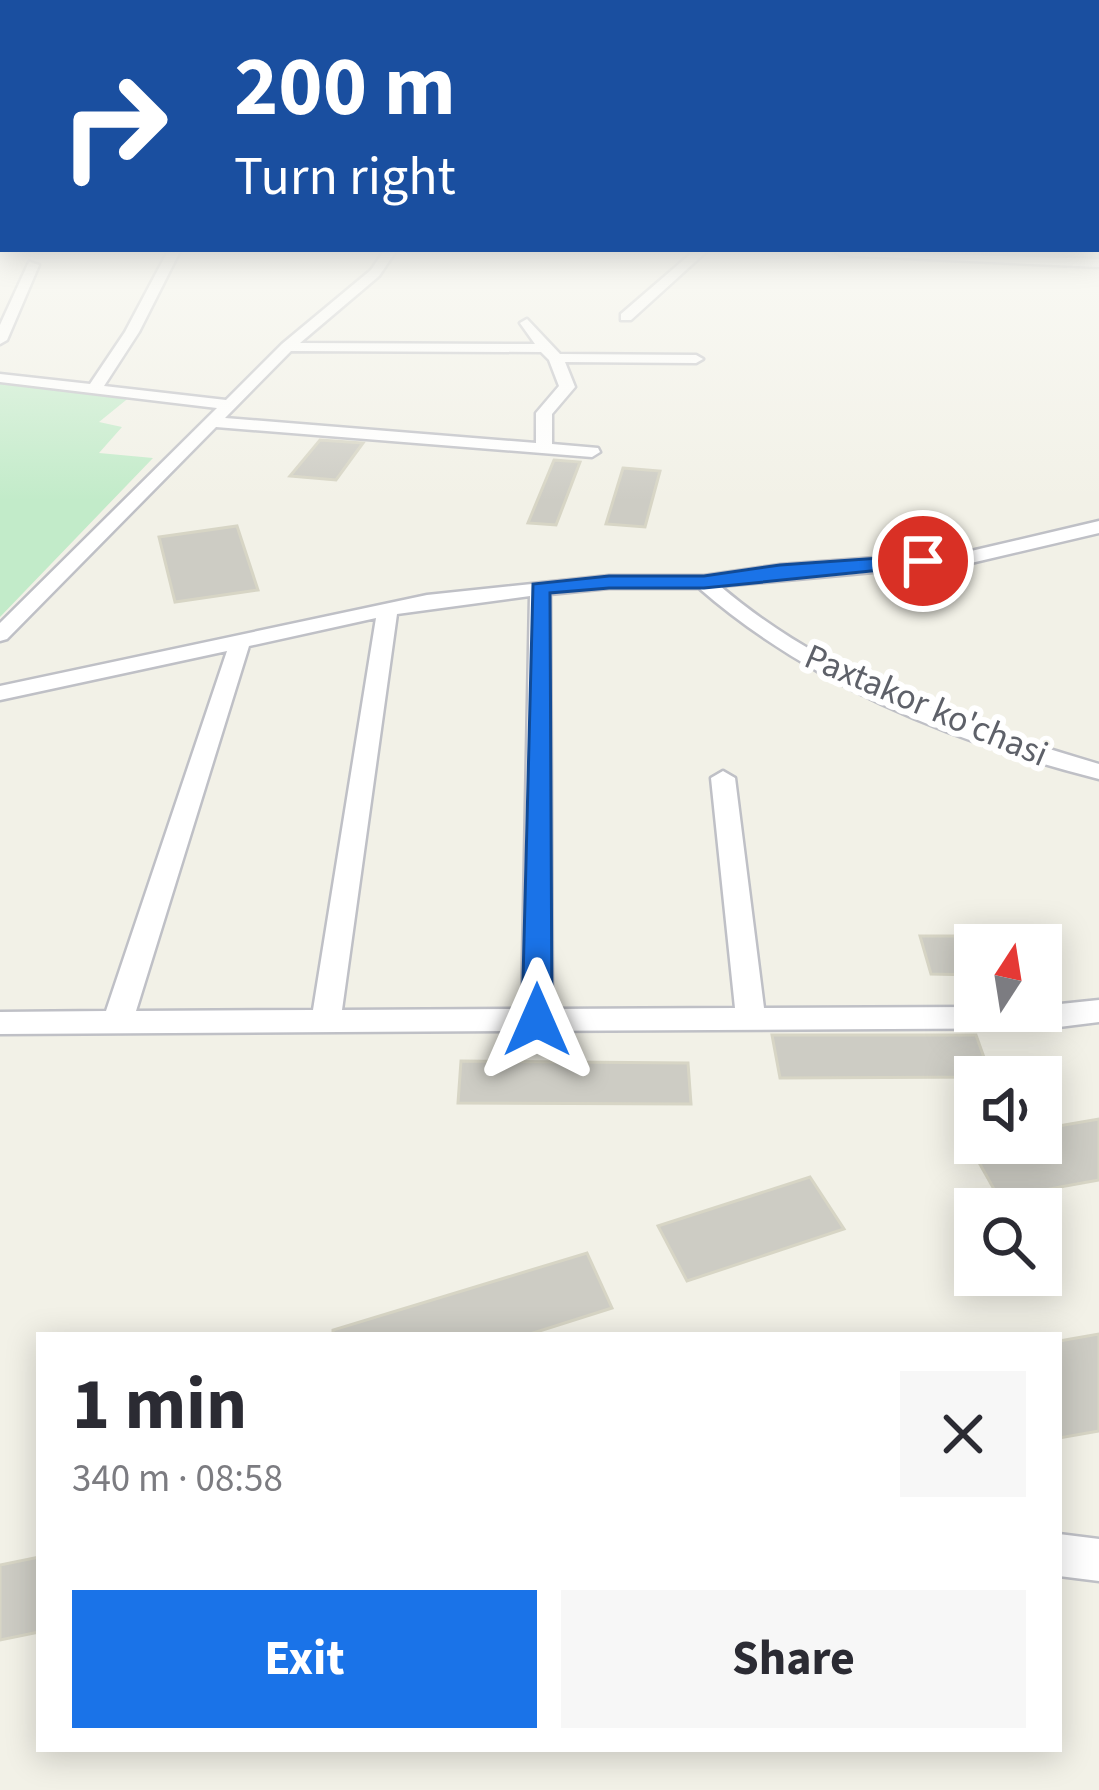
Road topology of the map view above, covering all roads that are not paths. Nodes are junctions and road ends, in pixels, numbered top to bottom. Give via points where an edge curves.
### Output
1 (130, 335) edge
2 (301, 335) edge
3 (535, 335) edge
4 (286, 347) junction
5 (550, 353) junction
6 (696, 359) dead end
7 (0, 378) edge
8 (94, 388) junction
9 (231, 405) junction
10 (212, 422) junction
11 (544, 446) junction
12 (592, 452) dead end
13 (1099, 527) edge
14 (704, 582) junction
15 (540, 588) junction
16 (387, 610) junction
17 (0, 635) edge
18 (239, 645) junction
19 (0, 693) edge
20 (1099, 772) edge
21 (723, 778) dead end
22 (1099, 1011) edge
23 (326, 1020) junction
24 (537, 1020) junction
25 (751, 1020) junction
26 (0, 1023) edge
27 (117, 1024) junction
28 (1062, 1555) edge
29 (1099, 1560) edge

1 - 8 street
2 - 4 street
3 - 5 street
4 - 5 street
4 - 9 street
5 - 6 street
5 - 11 street via 567,387 544,412
7 - 8 street
8 - 9 street
9 - 10 street
10 - 11 street
10 - 17 street
11 - 12 street
13 - 14 street via 971,557
14 - 15 street
14 - 20 street, Paxtakor ko'chasi via 739,616 849,679 1010,746
15 - 16 street
15 - 24 street
16 - 18 street
16 - 23 street
18 - 19 street
18 - 27 street
21 - 25 street
22 - 25 street
23 - 24 street
23 - 27 street
24 - 25 street
26 - 27 street
28 - 29 street

